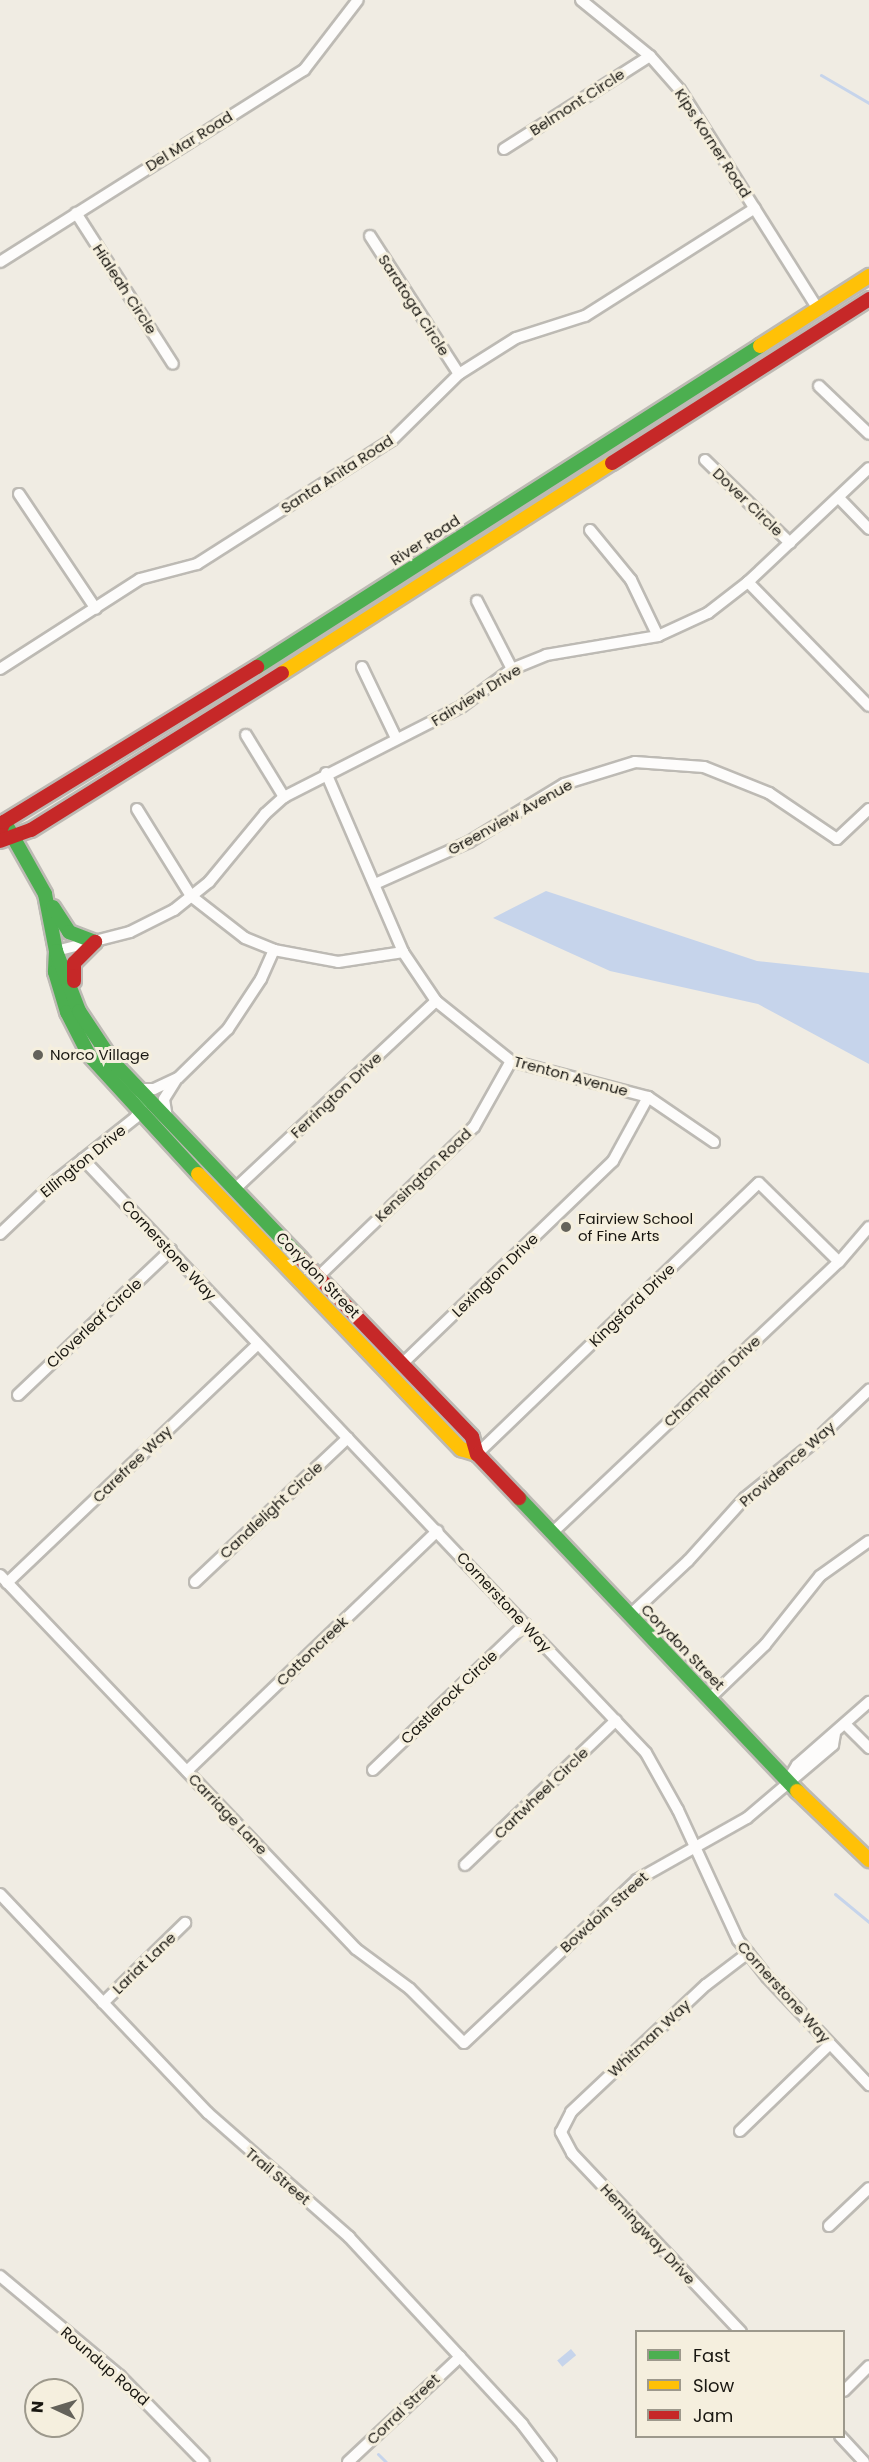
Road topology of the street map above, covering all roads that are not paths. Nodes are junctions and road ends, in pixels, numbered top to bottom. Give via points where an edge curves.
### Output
1 (358, 0) edge
2 (581, 0) edge
3 (650, 56) junction
4 (504, 148) dead end
5 (755, 208) junction
6 (76, 213) junction
7 (370, 236) dead end
8 (0, 262) edge
9 (869, 276) edge
10 (869, 300) edge
11 (818, 309) junction
12 (173, 364) dead end
13 (459, 374) junction
14 (819, 386) dead end
15 (869, 434) edge
16 (705, 460) dead end
17 (869, 468) edge
18 (19, 494) dead end
19 (839, 498) junction
20 (590, 530) dead end
21 (869, 530) edge
22 (790, 543) junction
23 (748, 582) junction
24 (477, 601) dead end
25 (96, 609) junction
26 (658, 636) junction
27 (362, 667) dead end
28 (0, 669) edge
29 (512, 669) junction
30 (869, 706) edge
31 (246, 735) dead end
32 (396, 738) junction
33 (326, 773) junction
34 (284, 797) junction
35 (136, 809) dead end
36 (869, 809) edge
37 (1, 823) edge
38 (16, 838) junction
39 (0, 841) edge
40 (375, 884) junction
41 (45, 894) junction
42 (190, 896) junction
43 (95, 942) junction
44 (274, 950) junction
45 (56, 951) junction
46 (403, 952) junction
47 (436, 1001) junction
48 (79, 1011) junction
49 (511, 1062) junction
50 (178, 1078) junction
51 (140, 1089) junction
52 (648, 1097) junction
53 (140, 1113) junction
54 (167, 1118) junction
55 (714, 1142) dead end
56 (191, 1145) junction
57 (83, 1159) junction
58 (236, 1188) junction
59 (869, 1227) edge
60 (0, 1234) edge
61 (171, 1250) junction
62 (839, 1262) junction
63 (319, 1276) junction
64 (257, 1344) junction
65 (402, 1364) junction
66 (869, 1390) edge
67 (18, 1395) dead end
68 (348, 1438) junction
69 (477, 1454) junction
70 (437, 1531) junction
71 (552, 1533) junction
72 (869, 1541) edge
73 (3, 1579) edge
74 (195, 1582) dead end
75 (630, 1615) junction
76 (525, 1624) junction
77 (709, 1699) junction
78 (869, 1702) edge
79 (616, 1720) junction
80 (846, 1725) junction
81 (869, 1748) edge
82 (373, 1770) dead end
83 (187, 1771) junction
84 (787, 1781) junction
85 (695, 1847) junction
86 (869, 1860) edge
87 (465, 1865) dead end
88 (0, 1894) edge
89 (185, 1923) dead end
90 (748, 1953) junction
91 (103, 2002) junction
92 (464, 2043) joint
93 (830, 2044) junction
94 (869, 2085) edge
95 (740, 2131) dead end
96 (561, 2132) joint
97 (869, 2188) edge
98 (829, 2226) dead end
99 (0, 2276) edge
100 (740, 2330) edge
101 (460, 2356) junction
102 (869, 2366) edge
103 (845, 2389) edge
104 (842, 2438) edge
105 (204, 2462) edge
106 (348, 2462) edge
107 (551, 2462) edge
108 (864, 2462) edge

1 - 6 street, Del Mar Road via 304,70
2 - 3 street, Kips Korner Road
3 - 4 street, Belmont Circle
3 - 5 street, Kips Korner Road via 680,90
5 - 11 street, Kips Korner Road
5 - 13 street, Santa Anita Road via 585,316 516,338
6 - 8 street, Del Mar Road
6 - 12 street, Hialeah Circle
7 - 13 street, Saratoga Circle
9 - 11 main road, River Road
10 - 38 main road
11 - 37 main road, River Road via 254,669
13 - 25 street, Santa Anita Road via 392,440 196,564 140,579
14 - 15 street
16 - 22 street, Dover Circle
17 - 19 street, Fairview Drive
18 - 25 street
19 - 21 street
19 - 22 street, Fairview Drive
20 - 26 street via 631,580
22 - 23 street, Fairview Drive
23 - 26 street, Fairview Drive via 708,613
23 - 30 street
24 - 29 street
25 - 28 street, Santa Anita Road
26 - 29 street, Fairview Drive via 546,655
27 - 32 street
29 - 32 street, Fairview Drive via 461,708
31 - 34 street
32 - 33 street, Fairview Drive
33 - 34 street, Fairview Drive
33 - 40 street, Trenton Avenue
34 - 42 street, Fairview Drive via 209,882
35 - 42 street
36 - 40 street, Greenview Avenue via 837,839 769,793 704,767 635,762 564,784 469,842
37 - 38 main road, Corydon Street
38 - 39 main road
38 - 41 main road, Corydon Street
40 - 46 street, Trenton Avenue
41 - 43 main road via 69,932
41 - 45 main road, Corydon Street
42 - 43 street, Fairview Drive via 155,921
42 - 44 street via 222,923
43 - 45 street, Fairview Drive
43 - 48 main road via 74,963
44 - 46 street via 338,962
44 - 50 street via 244,1007
45 - 48 main road, Corydon Street
45 - 53 main road, Corydon Street via 55,972 79,1038 88,1054
46 - 47 street, Trenton Avenue
47 - 49 street, Trenton Avenue
47 - 58 street, Ferrington Drive
48 - 51 main road, Corydon Street via 96,1041
49 - 52 street, Trenton Avenue
49 - 63 street, Kensington Road via 474,1127
50 - 51 street via 154,1089
50 - 54 street via 164,1100
51 - 53 street
51 - 54 main road, Corydon Street
52 - 55 street, Trenton Avenue
52 - 65 street, Lexington Drive via 613,1161
53 - 56 street, Corydon Street via 156,1117 182,1143
53 - 57 street, Ellington Drive via 118,1136
53 - 69 main road, Corydon Street via 461,1449
54 - 56 main road, Corydon Street
56 - 58 main road, Corydon Street
57 - 60 street, Ellington Drive
57 - 61 street, Cornerstone Way
58 - 63 main road, Corydon Street
59 - 62 street, Champlain Drive
61 - 64 street, Cornerstone Way
61 - 67 street, Cloverleaf Circle
62 - 69 street, Kingsford Drive via 759,1183
62 - 71 street, Champlain Drive
63 - 65 main road, Corydon Street
64 - 68 street, Cornerstone Way
64 - 73 street, Carefree Way
65 - 69 main road, Corydon Street via 472,1437
66 - 75 street, Providence Way via 812,1444 745,1498 688,1561
68 - 70 street, Cornerstone Way
68 - 74 street, Candlelight Circle
69 - 71 main road, Corydon Street
70 - 76 street, Cornerstone Way
70 - 83 street, Cottoncreek
71 - 75 main road, Corydon Street
72 - 77 street via 820,1576 765,1645
73 - 83 street, Carriage Lane
75 - 77 main road, Corydon Street
76 - 79 street, Cornerstone Way
76 - 82 street, Castlerock Circle
77 - 84 main road, Corydon Street
78 - 80 street, Bowdoin Street
79 - 85 street, Cornerstone Way via 651,1761
79 - 87 street, Cartwheel Circle
80 - 81 street
80 - 84 street, Bowdoin Street via 835,1734 833,1745 804,1772
83 - 92 street, Carriage Lane via 356,1948 410,1989
84 - 85 street, Bowdoin Street via 747,1818
84 - 86 main road, Corydon Street
85 - 90 street, Cornerstone Way via 729,1926
85 - 92 street, Bowdoin Street via 637,1880
88 - 91 street, Trail Street
89 - 91 street, Lariat Lane
90 - 93 street, Cornerstone Way
90 - 96 street, Whitman Way via 706,1985 571,2112
91 - 101 street, Trail Street via 208,2113 349,2237
93 - 94 street, Cornerstone Way
93 - 95 street
96 - 100 street, Hemingway Drive via 572,2153
97 - 98 street
99 - 105 street, Roundup Road via 120,2376
101 - 106 street, Corral Street
101 - 107 street, Trail Street
102 - 103 street
104 - 108 street

